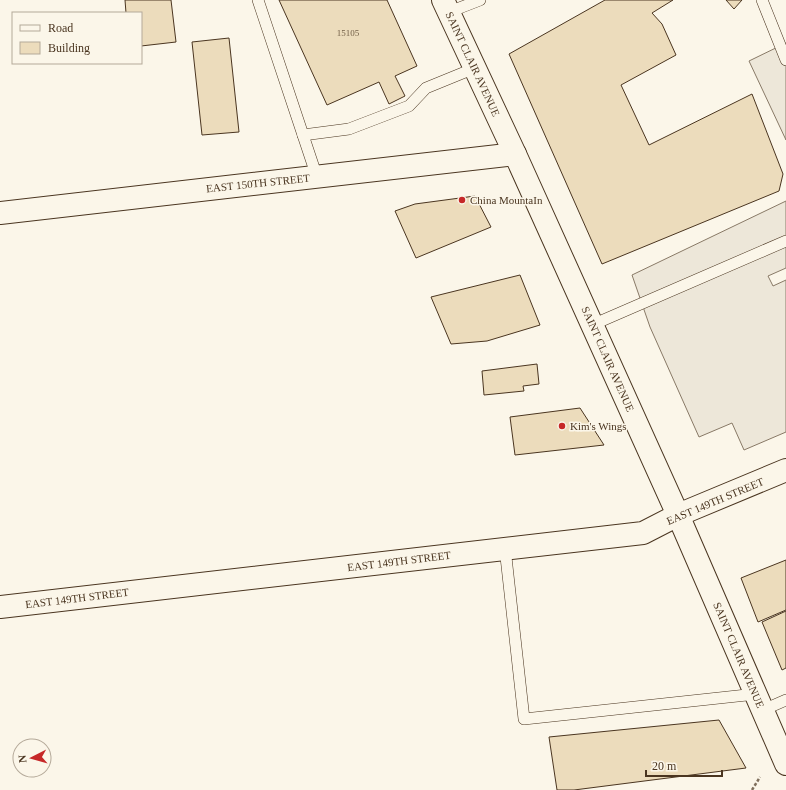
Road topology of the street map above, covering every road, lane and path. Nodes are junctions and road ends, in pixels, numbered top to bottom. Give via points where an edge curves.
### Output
1 (258, 0) edge
2 (480, 0) edge
3 (762, 0) edge
4 (446, 6) edge
5 (786, 60) edge
6 (475, 68) junction
7 (303, 135) junction
8 (515, 154) junction
9 (317, 177) junction
10 (0, 213) edge
11 (786, 242) edge
12 (592, 325) junction
13 (786, 470) edge
14 (678, 515) junction
15 (505, 548) junction
16 (0, 607) edge
17 (786, 700) edge
18 (760, 702) junction
19 (786, 764) edge
20 (760, 777) dead end
21 (752, 790) edge

1 - 7 lane
2 - 4 lane
3 - 5 lane
4 - 6 street, SAINT CLAIR AVENUE
6 - 7 lane via 426,88 409,106 402,109 349,129
6 - 8 street, SAINT CLAIR AVENUE
7 - 9 lane
8 - 9 street, EAST 150TH STREET
8 - 12 street, SAINT CLAIR AVENUE
9 - 10 street, EAST 150TH STREET
11 - 12 lane
12 - 14 street, SAINT CLAIR AVENUE
13 - 14 street, EAST 149TH STREET
14 - 15 street, EAST 149TH STREET via 643,533
14 - 18 street, SAINT CLAIR AVENUE
15 - 16 street, EAST 149TH STREET
15 - 18 lane via 524,719
17 - 18 lane
18 - 19 street, SAINT CLAIR AVENUE
20 - 21 path

